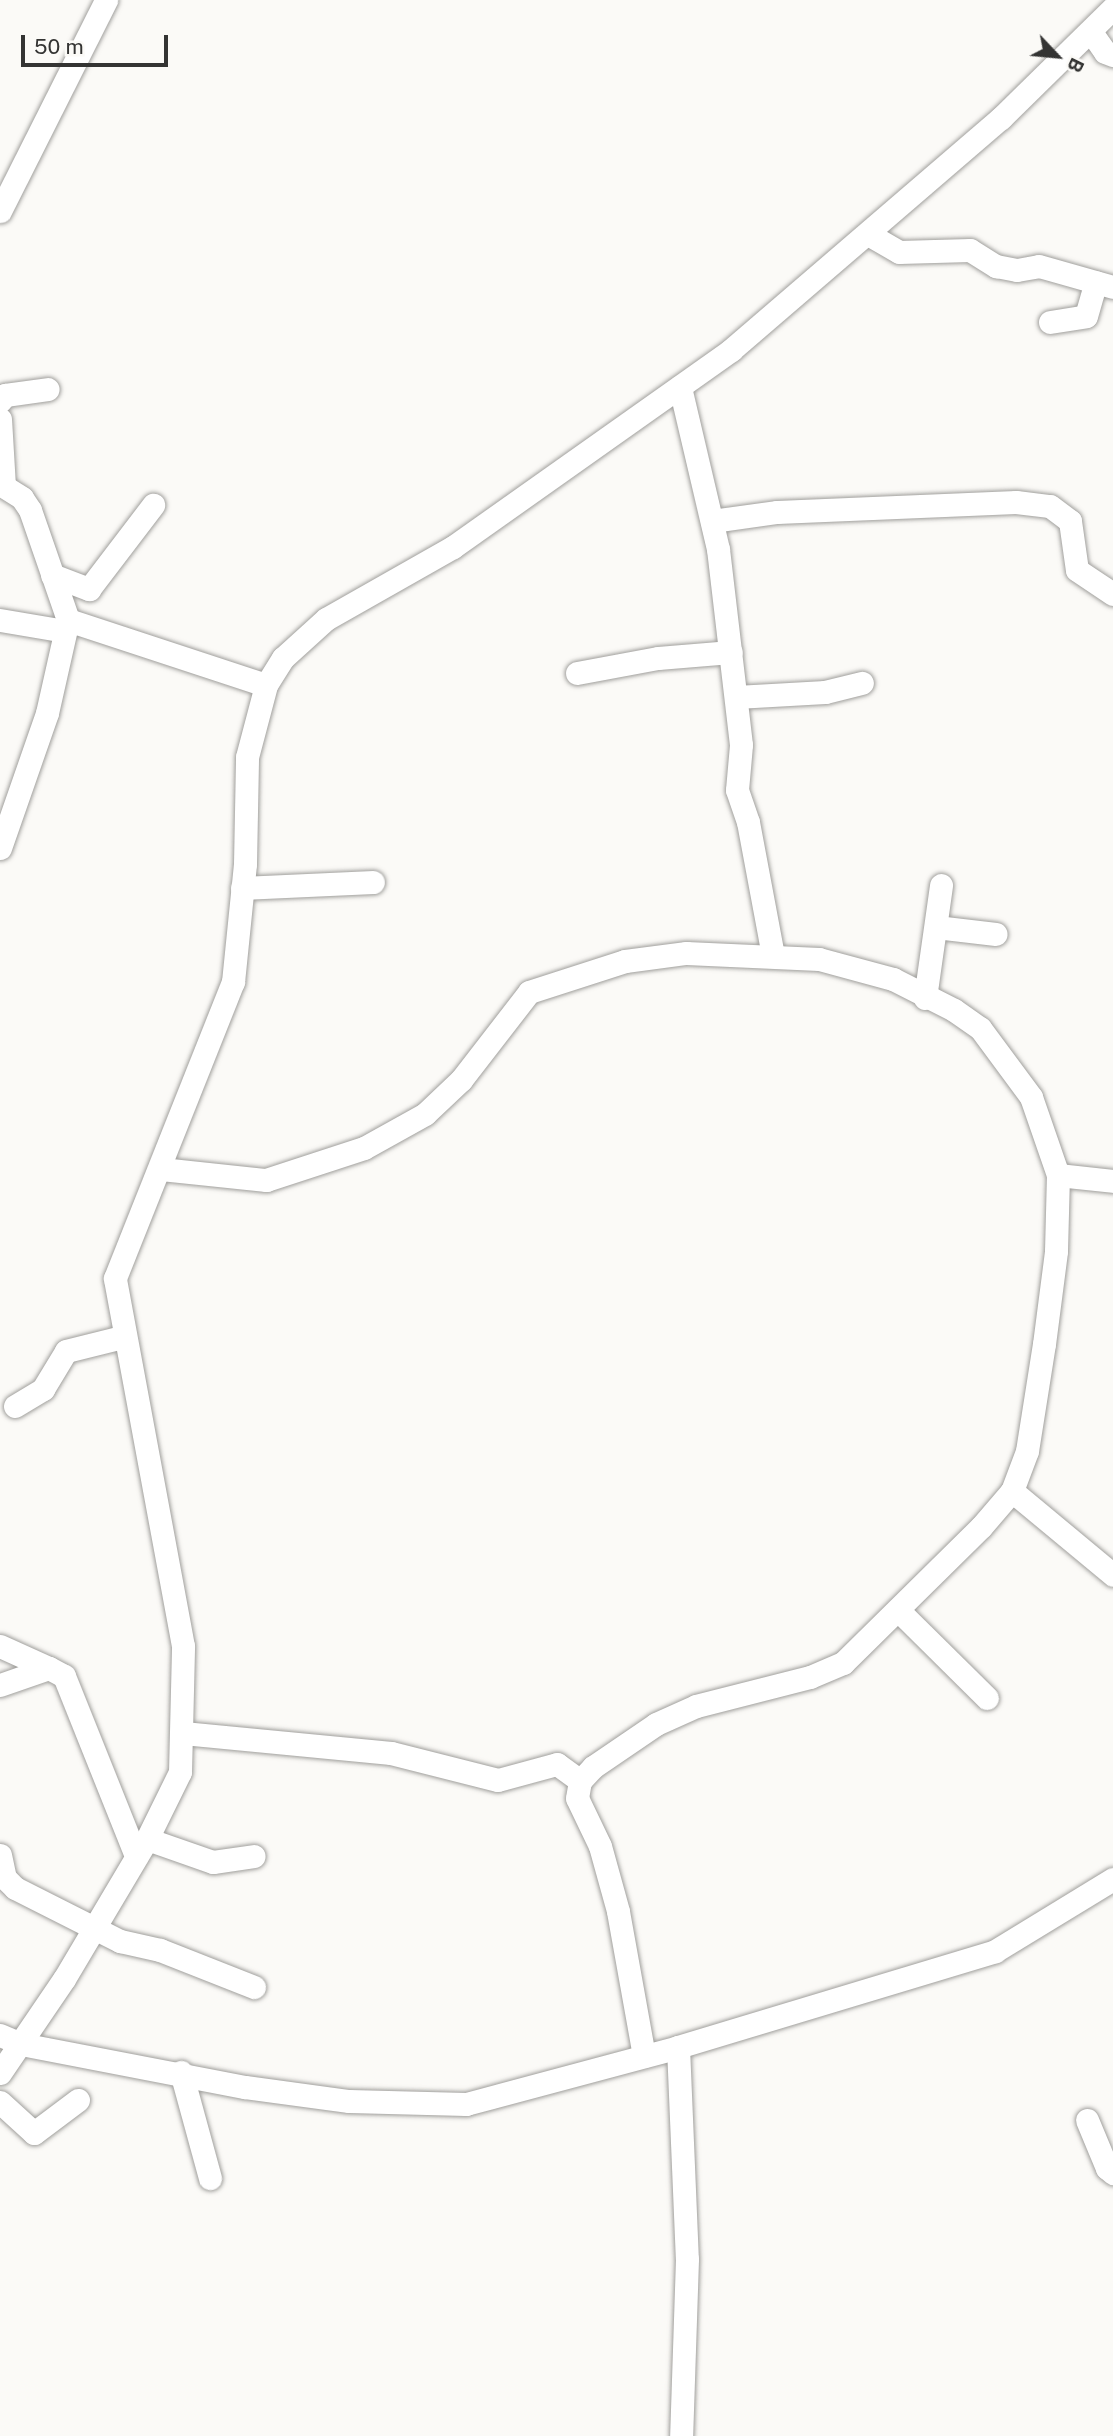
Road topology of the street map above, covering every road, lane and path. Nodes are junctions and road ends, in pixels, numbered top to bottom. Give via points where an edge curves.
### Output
1 (106, 0) edge
2 (1113, 8) edge
3 (1091, 32) junction
4 (1113, 55) edge
5 (0, 211) edge
6 (868, 234) junction
7 (1104, 284) edge
8 (1050, 322) dead end
9 (680, 387) junction
10 (48, 389) dead end
11 (0, 401) edge
12 (0, 419) edge
13 (2, 485) edge
14 (153, 505) dead end
15 (712, 521) junction
16 (52, 575) junction
17 (1112, 593) edge
18 (0, 620) edge
19 (67, 626) junction
20 (731, 652) junction
21 (577, 673) dead end
22 (862, 683) dead end
23 (265, 685) junction
24 (736, 698) junction
25 (0, 848) edge
26 (373, 882) dead end
27 (941, 885) dead end
28 (242, 888) junction
29 (936, 928) junction
30 (996, 934) dead end
31 (772, 956) junction
32 (925, 998) junction
33 (161, 1169) junction
34 (1058, 1175) junction
35 (1113, 1181) edge
36 (122, 1336) junction
37 (15, 1406) dead end
38 (1012, 1491) junction
39 (1111, 1577) edge
40 (898, 1610) junction
41 (0, 1646) edge
42 (49, 1668) junction
43 (0, 1685) edge
44 (987, 1698) dead end
45 (183, 1733) junction
46 (580, 1781) junction
47 (141, 1848) junction
48 (0, 1855) edge
49 (254, 1856) dead end
50 (1113, 1879) edge
51 (95, 1925) junction
52 (254, 1987) dead end
53 (0, 2035) edge
54 (21, 2044) junction
55 (678, 2047) junction
56 (644, 2056) junction
57 (181, 2072) junction
58 (0, 2073) edge
59 (78, 2099) dead end
60 (0, 2102) edge
61 (1087, 2120) dead end
62 (1113, 2173) edge
63 (211, 2178) dead end
64 (681, 2436) edge

1 - 5 street
2 - 3 street
3 - 4 street via 1105,52
3 - 6 street
6 - 7 street via 899,251 970,250 996,266 1017,270 1039,266
6 - 9 street
7 - 8 street via 1086,316
9 - 15 street
9 - 23 street via 453,547 326,619 283,658
10 - 11 street via 5,395
12 - 13 street
13 - 16 street via 30,510
14 - 16 street via 89,589
15 - 17 street via 777,512 1016,502 1050,506 1070,521 1077,570
15 - 20 street
16 - 19 street
18 - 19 street
19 - 23 street
19 - 25 street via 47,713
20 - 21 street via 659,658
20 - 24 street
22 - 24 street via 825,692
23 - 28 street via 247,757
24 - 31 street via 741,745 737,790 748,822
26 - 28 street
27 - 29 street
28 - 33 street via 227,1005
29 - 30 street
29 - 32 street
31 - 32 street via 819,959 858,968 893,979
31 - 33 street via 687,953 625,961 529,992 461,1080 425,1114 364,1148 300,1172 266,1181
32 - 34 street via 980,1028 1000,1052 1031,1097
33 - 36 street via 115,1278
34 - 35 street
34 - 38 street via 1056,1251 1044,1344 1027,1451
36 - 37 street via 66,1351 40,1393
36 - 45 street via 160,1509 183,1646
38 - 39 street
38 - 40 street
40 - 44 street
40 - 46 street via 831,1670 696,1706 656,1724
41 - 42 street
42 - 43 street
42 - 47 street via 64,1676
45 - 46 street via 391,1753 498,1780 557,1764
45 - 47 street via 180,1772
46 - 56 street via 576,1798 600,1846 618,1912
47 - 49 street via 214,1862
47 - 51 street
48 - 51 street via 5,1878 15,1888
50 - 55 street via 995,1951
51 - 52 street via 120,1941 160,1950
51 - 54 street
53 - 54 street
54 - 57 street
54 - 58 street
55 - 56 street
55 - 64 street via 687,2259
56 - 57 street via 466,2104 349,2101 245,2087
57 - 63 street
59 - 60 street via 34,2133
61 - 62 street

